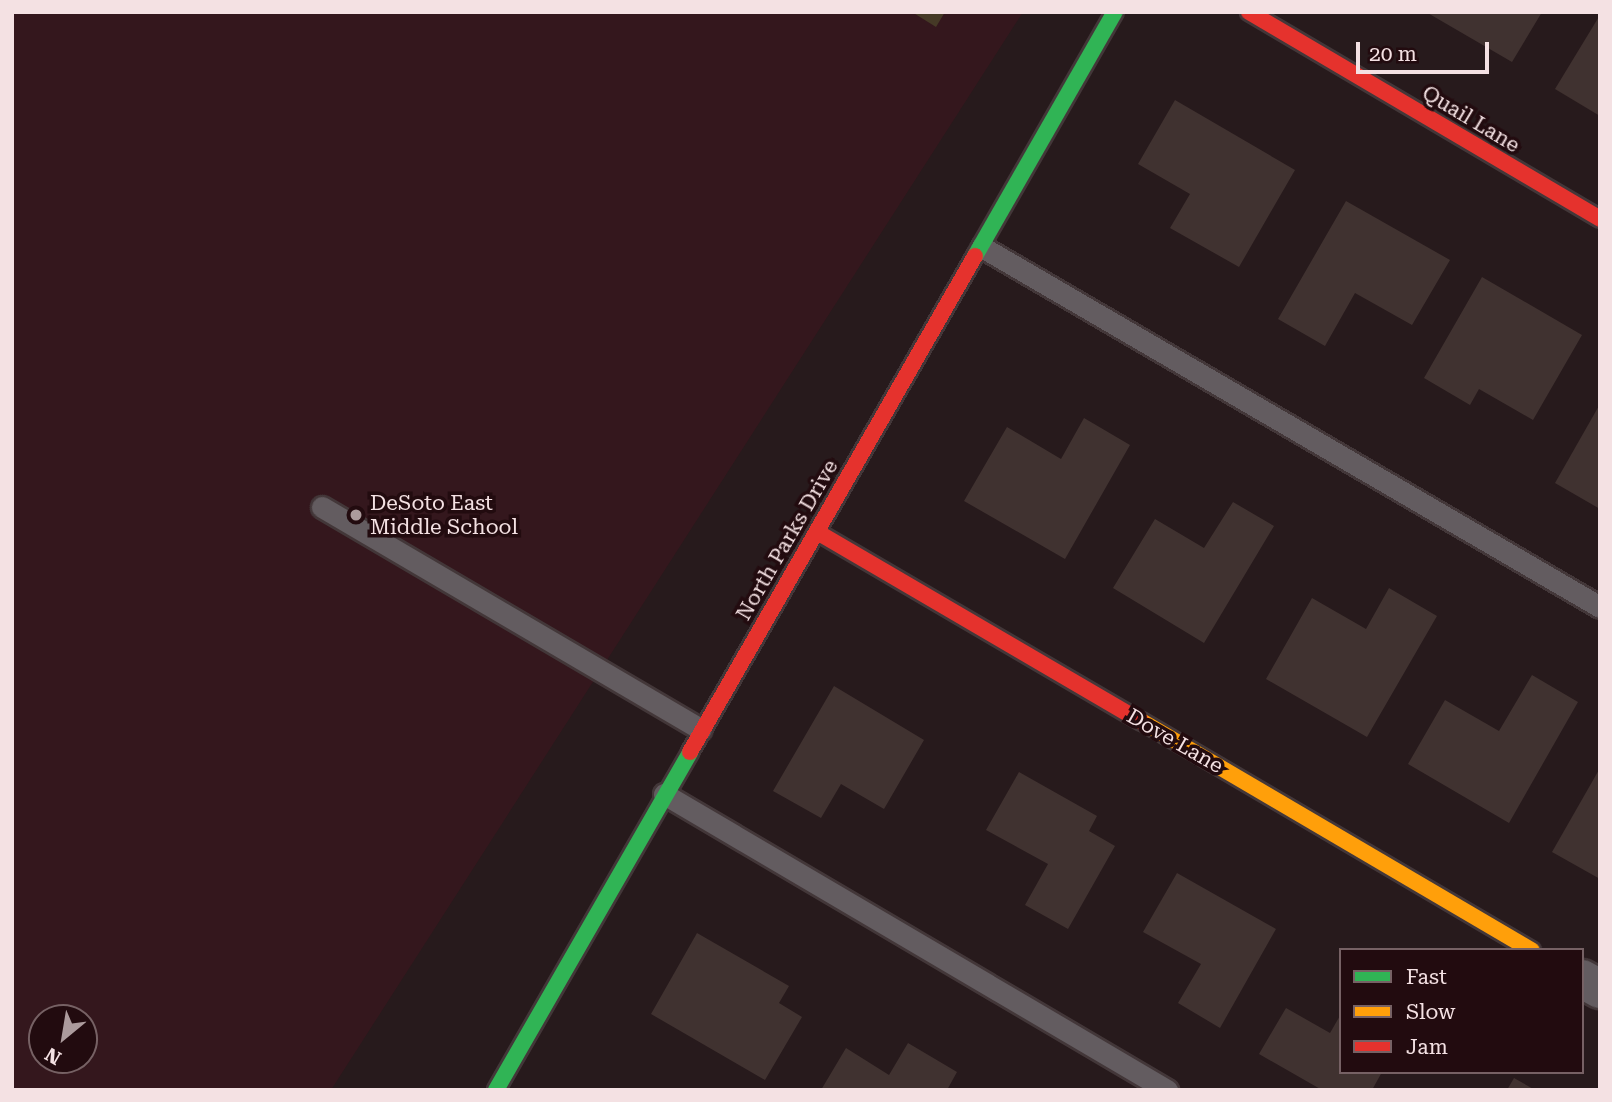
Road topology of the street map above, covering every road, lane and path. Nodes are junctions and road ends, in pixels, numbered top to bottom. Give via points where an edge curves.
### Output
1 (1115, 12) edge
2 (1249, 12) edge
3 (1600, 219) edge
4 (982, 247) junction
5 (322, 507) dead end
6 (817, 532) junction
7 (1600, 607) edge
8 (701, 729) junction
9 (664, 794) junction
10 (1529, 948) edge
11 (1584, 980) edge
12 (1600, 989) edge
13 (496, 1090) edge
14 (1167, 1090) edge

1 - 4 street, North Parks Drive
2 - 3 street, Quail Lane
4 - 6 street, North Parks Drive
4 - 7 lane
5 - 8 lane
6 - 8 street, North Parks Drive
6 - 10 street, Dove Lane
8 - 9 street, North Parks Drive
9 - 13 street, North Parks Drive
9 - 14 lane
11 - 12 street

